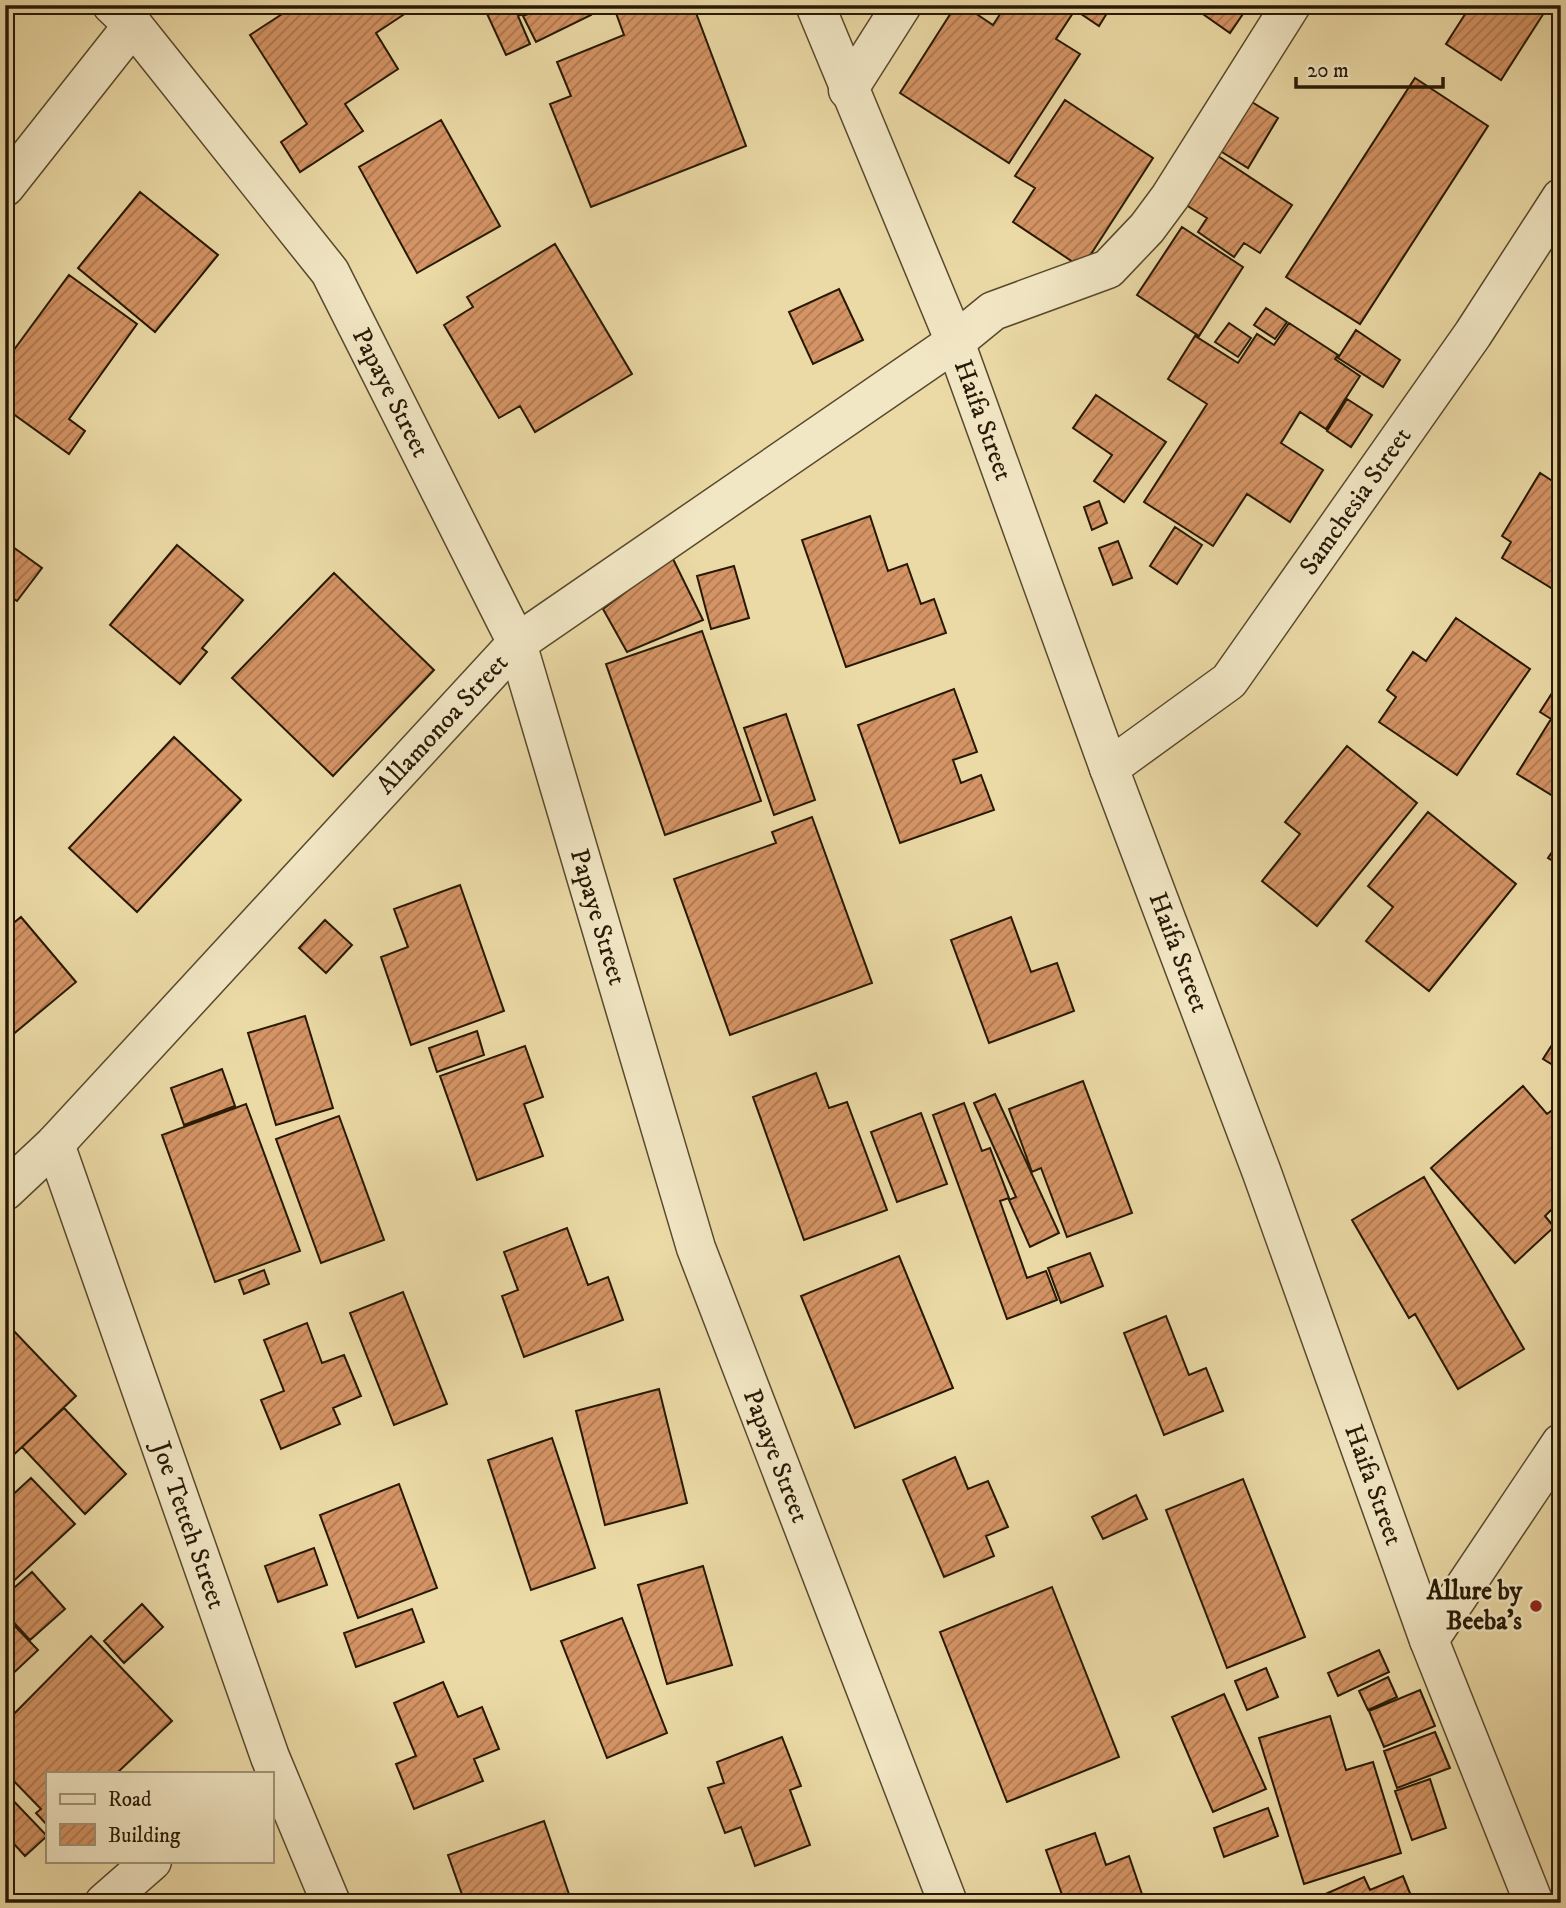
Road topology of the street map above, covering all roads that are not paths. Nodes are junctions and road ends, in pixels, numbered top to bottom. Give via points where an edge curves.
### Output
1 (815, 5) edge
2 (902, 5) edge
3 (1292, 5) edge
4 (122, 15) edge
5 (848, 90) junction
6 (5, 187) edge
7 (1561, 198) edge
8 (955, 342) junction
9 (517, 643) junction
10 (1109, 768) junction
11 (55, 1144) junction
12 (5, 1191) edge
13 (1561, 1443) edge
14 (1429, 1640) junction
15 (261, 1765) edge
16 (273, 1789) edge
17 (151, 1862) edge
18 (104, 1903) edge
19 (331, 1903) edge
20 (948, 1903) edge
21 (1534, 1903) edge

1 - 5 street, Haifa Street
2 - 5 street
3 - 8 street, Allamonoa Street via 1170,197 1108,269 993,311
4 - 6 street
4 - 9 street, Papaye Street via 330,272
5 - 8 street, Haifa Street
7 - 10 street, Samchesia Street via 1474,334 1229,681
8 - 9 street, Allamonoa Street
8 - 10 street, Haifa Street
9 - 11 street, Allamonoa Street
9 - 20 street, Papaye Street via 696,1248
10 - 14 street, Haifa Street via 1262,1173
11 - 12 street, Allamonoa Street
11 - 15 street, Joe Tetteh Street
13 - 14 street
14 - 21 street, Haifa Street
16 - 19 street, Joe Tetteh Street
17 - 18 street

